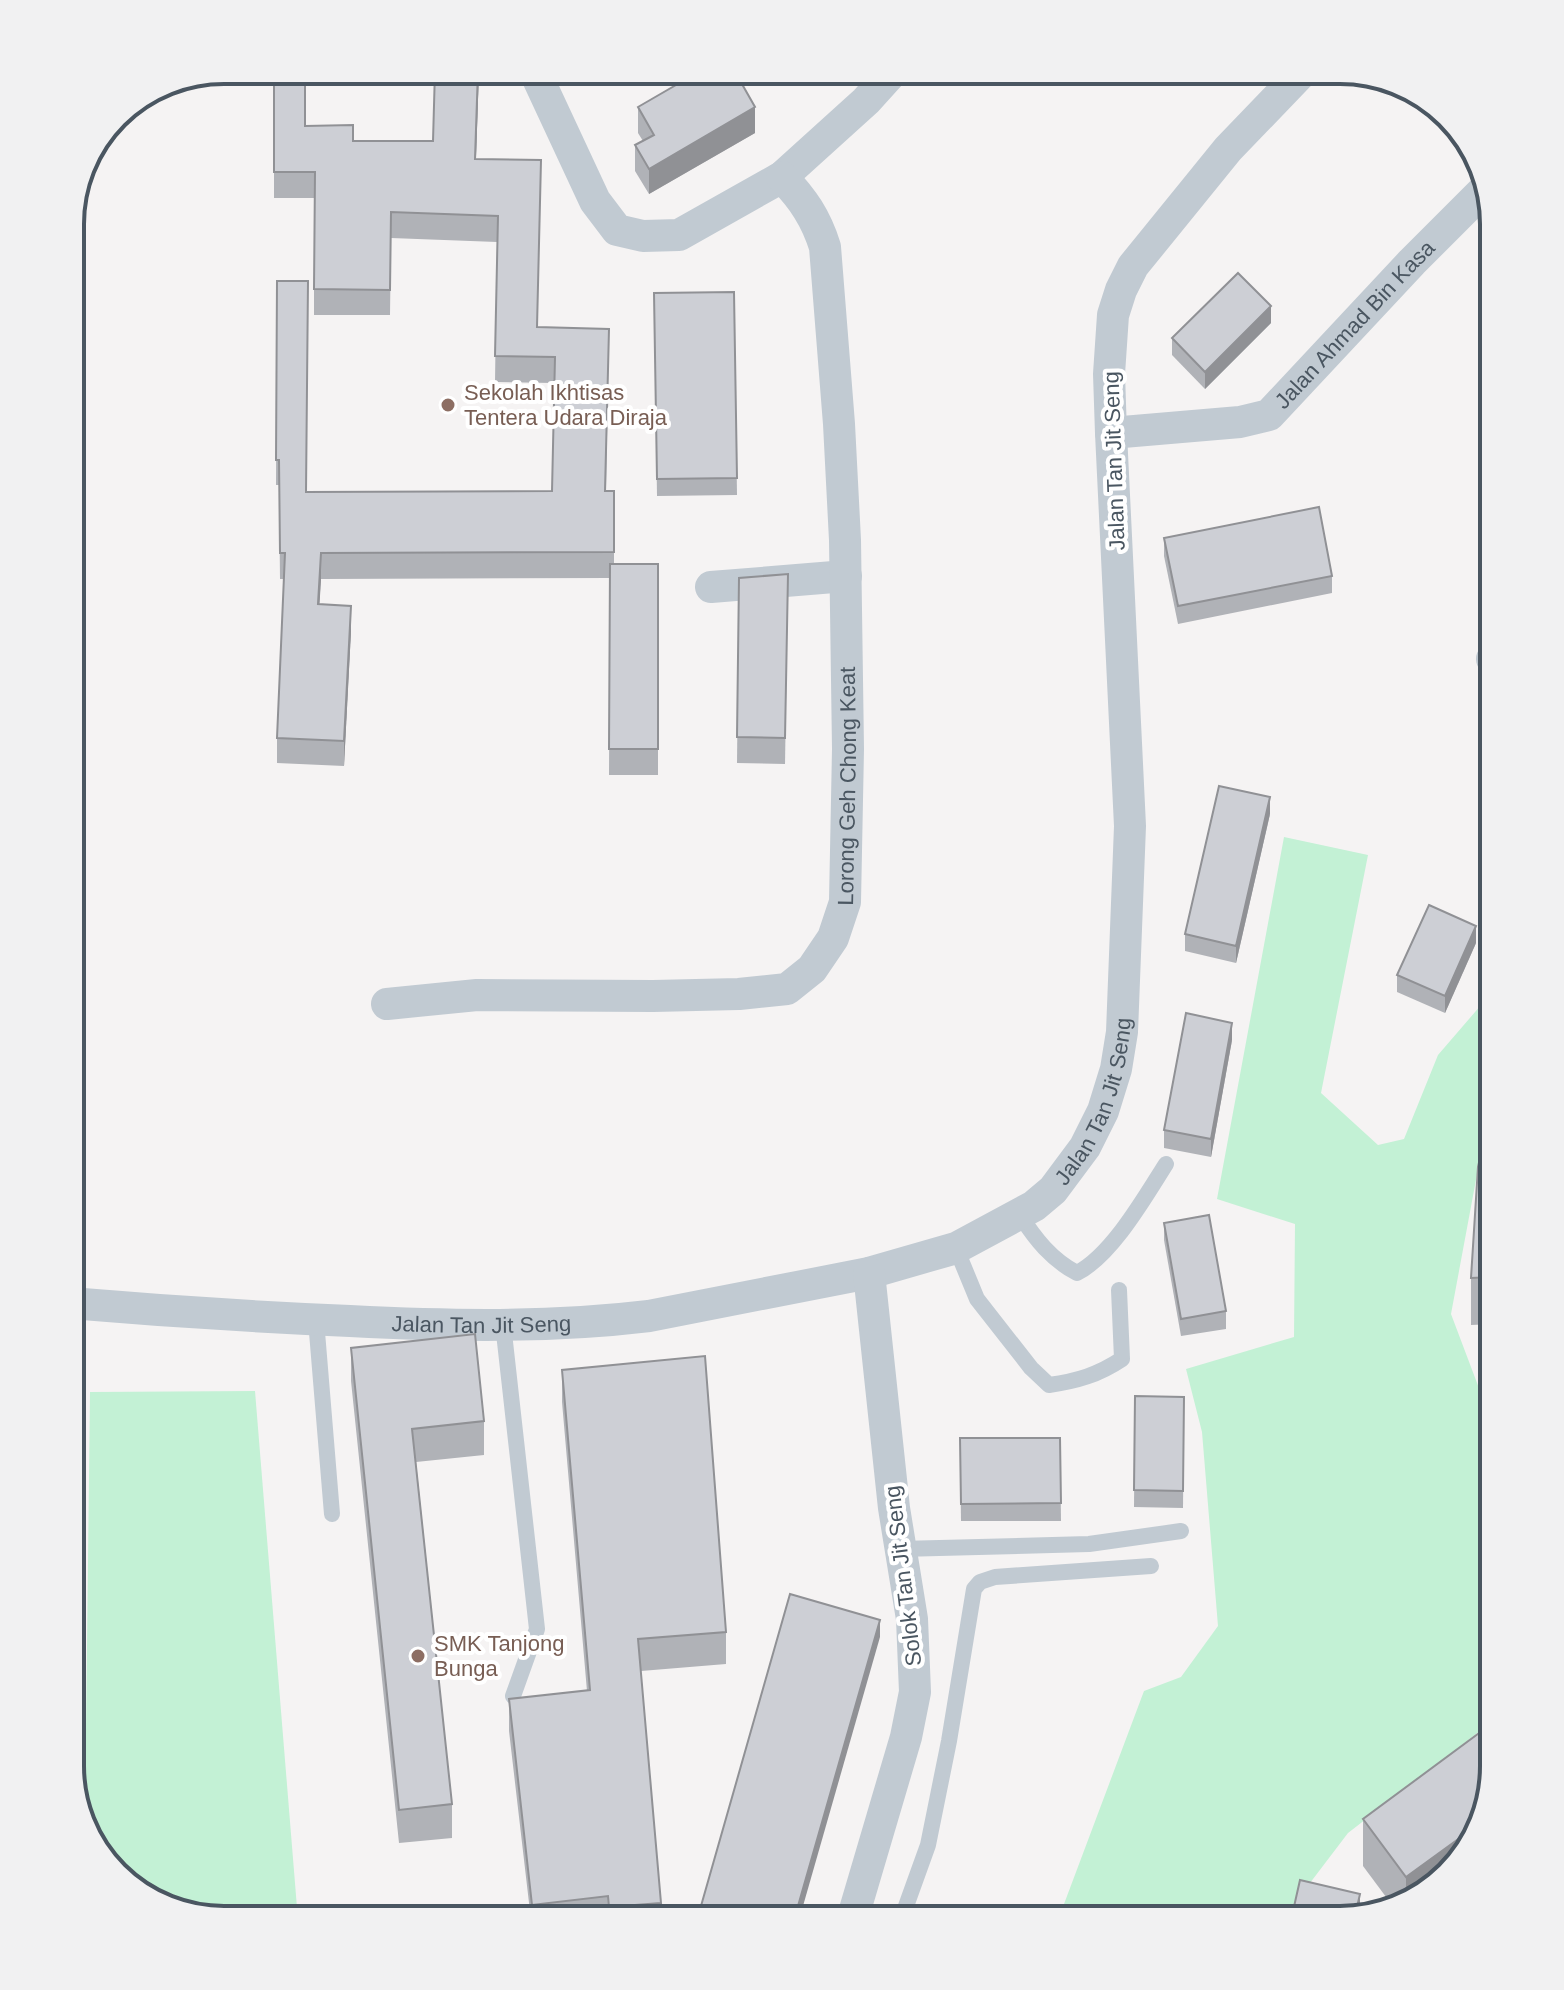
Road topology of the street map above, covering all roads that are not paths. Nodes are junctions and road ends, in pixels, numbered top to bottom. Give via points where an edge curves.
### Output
1 (541, 84) edge
2 (881, 84) edge
3 (1291, 84) edge
4 (782, 177) junction
5 (1477, 197) edge
6 (1111, 433) junction
7 (846, 576) junction
8 (711, 587) dead end
9 (387, 1004) dead end
10 (1166, 1164) dead end
11 (1020, 1215) junction
12 (956, 1248) junction
13 (869, 1273) junction
14 (1119, 1290) dead end
15 (84, 1304) edge
16 (316, 1320) junction
17 (503, 1324) junction
18 (332, 1514) dead end
19 (1181, 1531) dead end
20 (900, 1549) junction
21 (1151, 1566) dead end
22 (513, 1696) edge
23 (856, 1906) edge
24 (906, 1906) edge

1 - 4 street via 595,201 617,230 679,235
2 - 4 street
3 - 6 street, Jalan Tan Jit Seng via 1228,149 1133,266 1113,315
4 - 7 street, Lorong Geh Chong Keat via 803,198 825,247
5 - 6 street, Jalan Ahmad Bin Kasa via 1269,415
6 - 11 street, Jalan Tan Jit Seng via 1130,826 1122,1032 1103,1111 1085,1147 1053,1190
7 - 8 street
7 - 9 street, Lorong Geh Chong Keat via 845,902 833,938 812,969 787,989 739,994 477,995
10 - 11 lane via 1128,1224 1088,1268 1077,1273 1039,1243
11 - 12 street, Jalan Tan Jit Seng
12 - 13 street, Jalan Tan Jit Seng
12 - 14 lane via 977,1299 1049,1385 1103,1372 1122,1359
13 - 17 street, Jalan Tan Jit Seng via 649,1316
13 - 20 street, Solok Tan Jit Seng
15 - 16 street, Jalan Tan Jit Seng
16 - 17 street, Jalan Tan Jit Seng
16 - 18 lane
17 - 22 lane via 537,1629
19 - 20 lane via 1089,1544
20 - 23 street, Solok Tan Jit Seng via 914,1631 915,1692
21 - 24 lane via 995,1577 974,1589 928,1845

